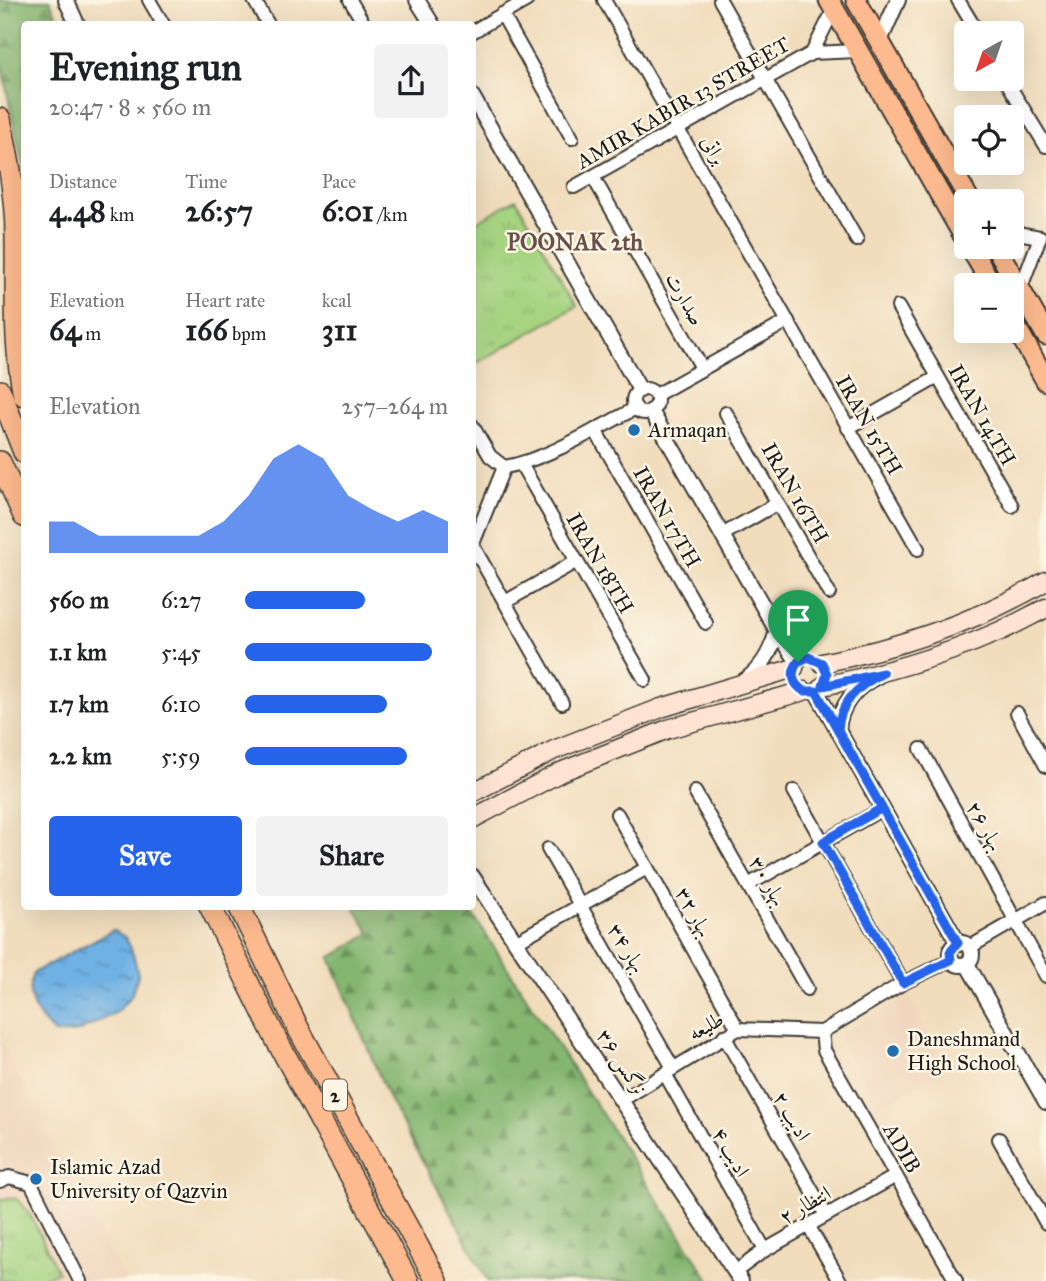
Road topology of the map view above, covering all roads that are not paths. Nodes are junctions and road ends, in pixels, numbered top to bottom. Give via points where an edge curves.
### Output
1 (66, 0) edge
2 (149, 0) edge
3 (254, 0) edge
4 (350, 0) edge
5 (418, 0) edge
6 (527, 0) edge
7 (604, 0) edge
8 (720, 0) edge
9 (856, 0) edge
10 (898, 0) edge
11 (958, 0) edge
12 (831, 4) edge
13 (502, 14) junction
14 (76, 21) edge
15 (161, 21) edge
16 (266, 21) edge
17 (362, 21) edge
18 (430, 21) edge
19 (971, 21) edge
20 (476, 30) edge
21 (879, 43) junction
22 (858, 51) junction
23 (812, 53) junction
24 (765, 79) junction
25 (1012, 91) edge
26 (476, 103) edge
27 (0, 119) edge
28 (679, 128) junction
29 (572, 138) dead end
30 (1046, 146) edge
31 (593, 177) junction
32 (574, 187) dead end
33 (963, 189) edge
34 (954, 219) edge
35 (1024, 233) edge
36 (1043, 235) edge
37 (857, 240) dead end
38 (1024, 280) edge
39 (1024, 296) edge
40 (898, 307) dead end
41 (788, 321) junction
42 (1046, 335) edge
43 (1024, 342) edge
44 (702, 368) junction
45 (938, 376) junction
46 (21, 380) edge
47 (1046, 381) edge
48 (640, 390) junction
49 (0, 391) edge
50 (656, 395) junction
51 (636, 408) junction
52 (651, 411) junction
53 (726, 412) dead end
54 (848, 428) junction
55 (595, 430) junction
56 (476, 432) edge
57 (21, 444) edge
58 (0, 462) edge
59 (521, 464) junction
60 (504, 467) junction
61 (778, 503) junction
62 (1012, 506) dead end
63 (21, 509) edge
64 (722, 535) junction
65 (476, 538) edge
66 (918, 549) dead end
67 (476, 551) edge
68 (577, 561) junction
69 (1046, 581) edge
70 (829, 593) dead end
71 (505, 602) junction
72 (1046, 608) edge
73 (706, 623) dead end
74 (776, 631) junction
75 (822, 663) junction
76 (796, 665) junction
77 (883, 673) junction
78 (645, 680) dead end
79 (738, 685) junction
80 (814, 689) junction
81 (562, 703) dead end
82 (1017, 713) dead end
83 (838, 731) junction
84 (920, 749) dead end
85 (1046, 766) edge
86 (794, 790) dead end
87 (476, 791) edge
88 (695, 792) dead end
89 (882, 808) junction
90 (617, 814) dead end
91 (476, 817) edge
92 (823, 842) junction
93 (548, 849) dead end
94 (647, 868) junction
95 (476, 882) edge
96 (748, 885) junction
97 (1046, 903) edge
98 (579, 906) junction
99 (212, 910) edge
100 (241, 910) edge
101 (1015, 921) junction
102 (517, 941) junction
103 (964, 945) junction
104 (951, 960) junction
105 (967, 964) junction
106 (1046, 976) edge
107 (903, 983) junction
108 (807, 989) dead end
109 (738, 1029) junction
110 (822, 1032) junction
111 (724, 1036) junction
112 (669, 1071) junction
113 (1045, 1099) edge
114 (622, 1101) junction
115 (999, 1139) dead end
116 (896, 1176) junction
117 (0, 1181) edge
118 (826, 1215) junction
119 (1046, 1223) edge
120 (808, 1225) junction
121 (765, 1250) junction
122 (738, 1276) edge
123 (80, 1281) edge
124 (408, 1281) edge
125 (437, 1281) edge
126 (840, 1281) edge
127 (956, 1281) edge

1 - 14 street
2 - 15 street
3 - 16 street
4 - 17 street
5 - 18 street
6 - 13 street
7 - 28 street, براتی
8 - 24 street
9 - 21 main road
10 - 21 street
11 - 19 street
12 - 22 main road
12 - 23 street
13 - 20 street
13 - 29 street
21 - 33 main road
22 - 23 street
22 - 34 main road
23 - 24 street, AMIR KABIR 13 STREET
24 - 28 street, AMIR KABIR 13 STREET
24 - 37 street
25 - 30 street
26 - 48 street
27 - 46 highway via 12,179
28 - 31 street, AMIR KABIR 13 STREET
28 - 41 street, براتی
31 - 32 street, AMIR KABIR 13 STREET
31 - 44 street, صدارت
35 - 36 street
36 - 38 street
39 - 42 main road
40 - 45 street, IRAN 14TH
41 - 44 street
41 - 54 street, IRAN 15TH
43 - 47 main road
44 - 50 street
45 - 54 street
45 - 62 street, IRAN 14TH
48 - 50 street via 649,389
48 - 51 street via 634,398
49 - 57 highway
50 - 52 street via 657,404
51 - 52 street
51 - 55 street
52 - 64 street
53 - 61 street, IRAN 16TH
54 - 66 street, IRAN 15TH
55 - 59 street
55 - 73 street, IRAN 17TH
56 - 60 street via 490,456
58 - 63 highway
59 - 60 street
59 - 68 street, IRAN 18TH
60 - 65 street
61 - 64 street
61 - 70 street, IRAN 16TH
64 - 74 street
67 - 71 street
68 - 71 street
68 - 78 street, IRAN 18TH
69 - 75 main road via 934,633 878,652
71 - 81 street
72 - 77 main road via 994,634
74 - 76 street
74 - 79 street via 763,663
75 - 76 main road via 808,657
75 - 80 main road via 827,674
76 - 79 main road
76 - 80 main road via 794,682
77 - 80 main road
77 - 83 street via 862,685 846,703
79 - 87 main road via 661,708 554,750
80 - 83 street
80 - 91 main road via 668,729 563,771
82 - 85 street
83 - 89 street
84 - 101 street, بهار ۲۶
86 - 92 street
88 - 96 street, بهار ۳۰
89 - 92 street
89 - 103 street
90 - 94 street, بهار ۳۲
92 - 96 street
92 - 107 street
93 - 98 street, بهار ۳۴
94 - 98 street
94 - 109 street, بهار ۳۲
95 - 102 street, نرگس ۳۶
96 - 108 street, بهار ۳۰
97 - 101 street
98 - 102 street
98 - 112 street, بهار ۳۴
99 - 124 highway, 2 via 276,1039
100 - 125 highway, 2 via 298,1028
101 - 103 street
101 - 106 street, بهار ۲۶
102 - 114 street, نرگس ۳۶
103 - 104 street via 950,952
103 - 105 street via 972,956
104 - 105 street
104 - 107 street
105 - 113 street
107 - 110 street
109 - 110 street, طلیعه
109 - 111 street, طلیعه
110 - 116 street, ADIB via 824,1050
111 - 112 street, طلیعه
111 - 118 street, ادیب ۲
112 - 114 street, طلیعه
112 - 121 street, ادیب ۴
114 - 122 street, نرگس ۳۶
115 - 119 street
116 - 118 street, انتظار ۲
116 - 127 street, ADIB
117 - 123 street via 9,1177 31,1183
118 - 120 street, انتظار ۲
120 - 121 street, انتظار ۲
120 - 126 street
121 - 122 street, انتظار ۲

